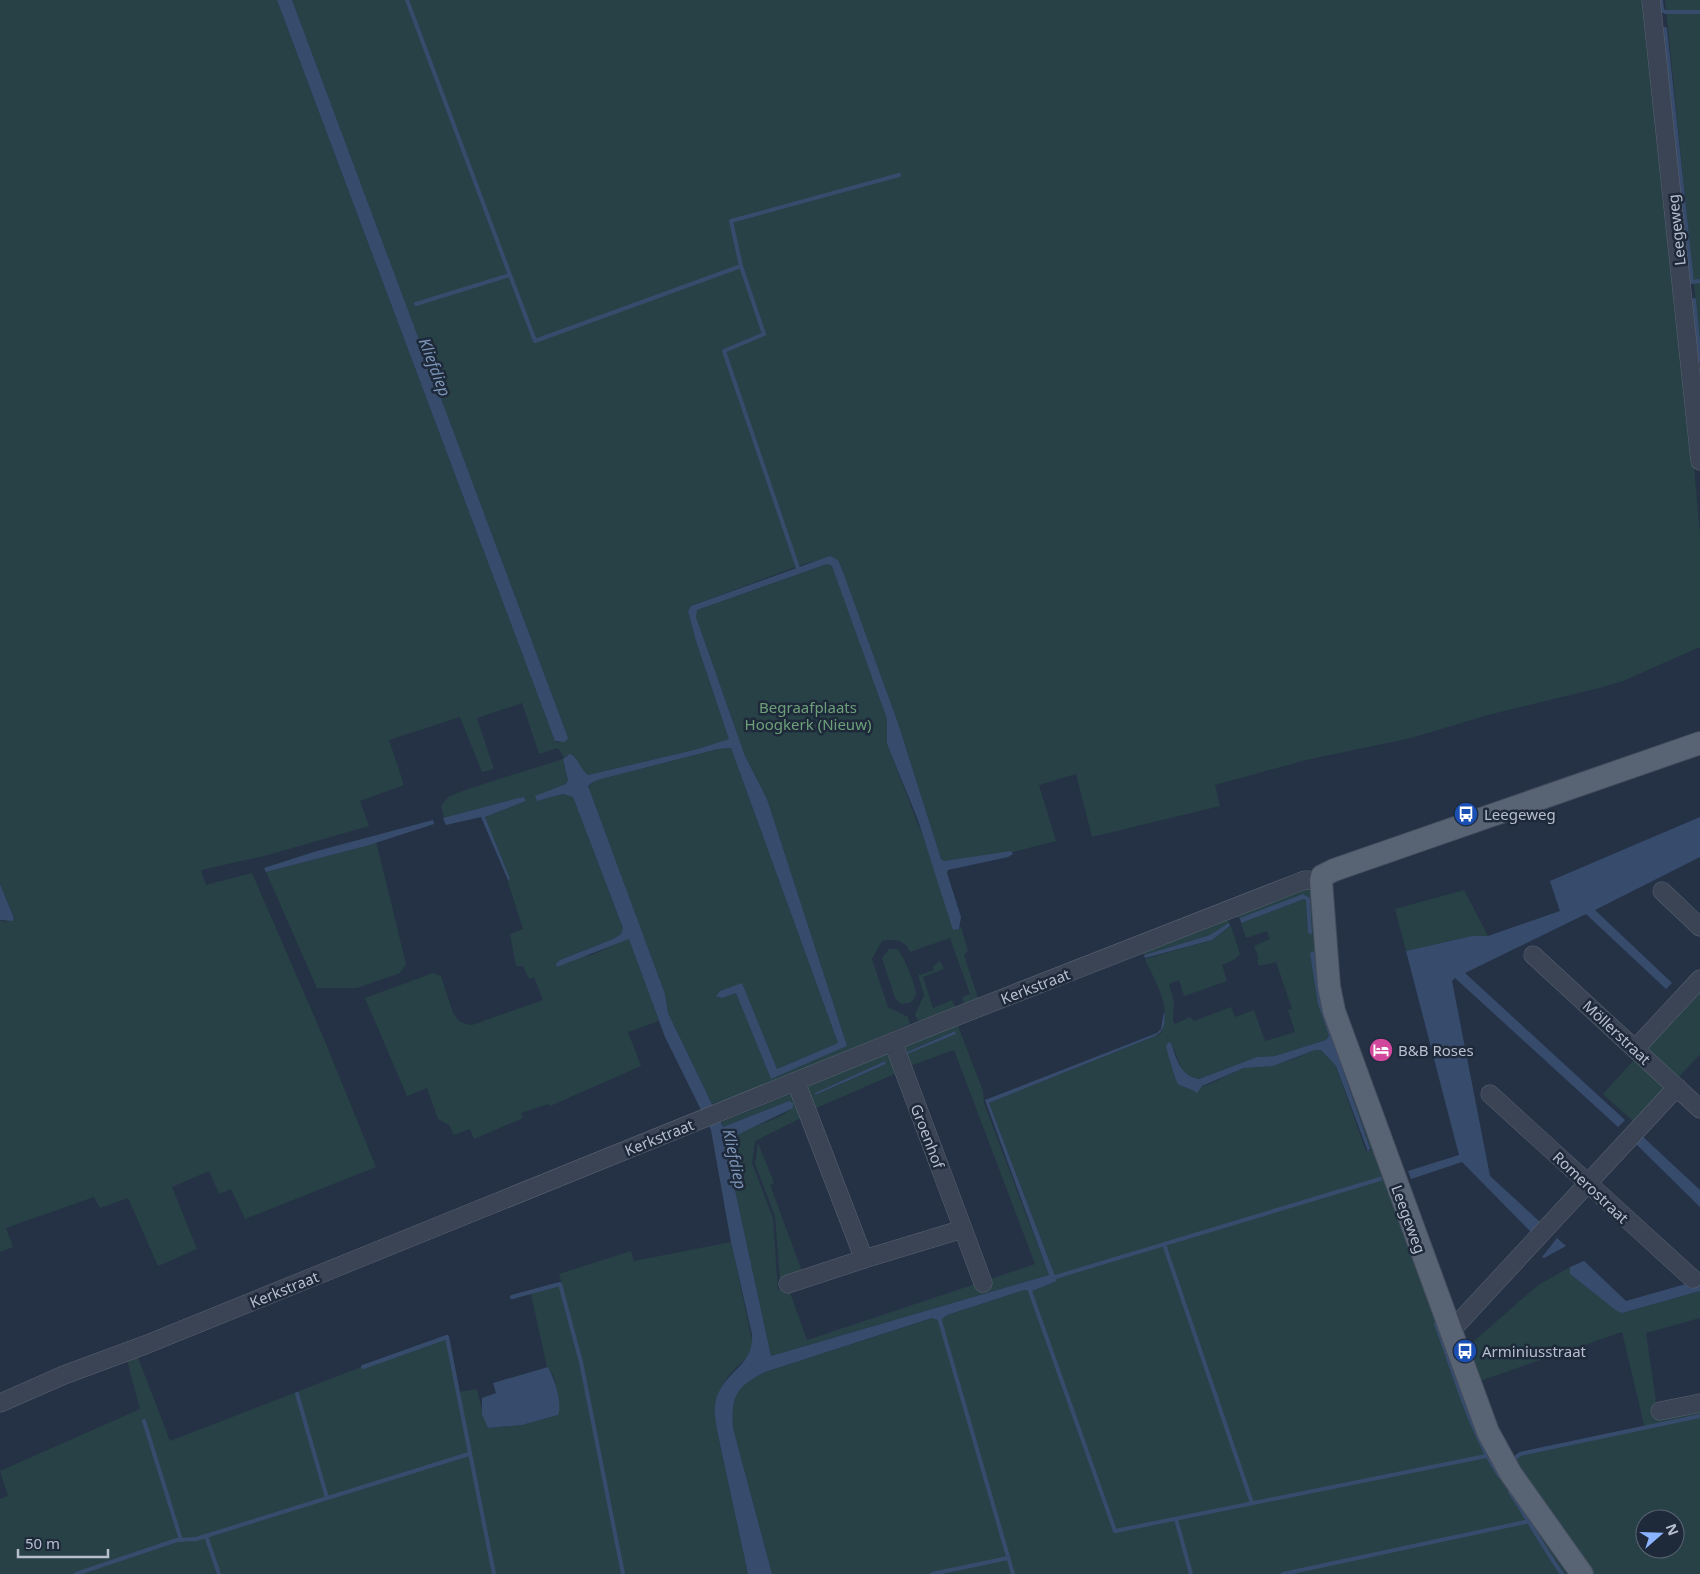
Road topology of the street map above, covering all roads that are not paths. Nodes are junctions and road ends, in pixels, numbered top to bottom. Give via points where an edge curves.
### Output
1 (1651, 0) edge
2 (1700, 460) edge
3 (1700, 743) edge
4 (1321, 881) junction
5 (1662, 892) dead end
6 (1700, 927) edge
7 (1533, 955) dead end
8 (1700, 978) edge
9 (893, 1042) junction
10 (1635, 1049) junction
11 (796, 1082) junction
12 (1677, 1087) junction
13 (1490, 1094) dead end
14 (1700, 1108) edge
15 (1588, 1183) junction
16 (963, 1228) junction
17 (864, 1259) junction
18 (1693, 1279) dead end
19 (983, 1283) dead end
20 (788, 1284) dead end
21 (1450, 1332) junction
22 (0, 1403) edge
23 (1700, 1403) edge
24 (1660, 1411) dead end
25 (1582, 1574) edge

1 - 2 street, Leegeweg
3 - 4 main road via 1334,870 1322,876
4 - 9 street, Kerkstraat via 1298,883
4 - 21 main road, Leegeweg via 1334,1011
5 - 6 street
7 - 10 street, Möllerstraat
8 - 10 street
9 - 11 street, Kerkstraat
9 - 16 street, Groenhof
10 - 12 street, Möllerstraat
11 - 17 street
11 - 22 street, Kerkstraat
12 - 14 street, Möllerstraat
12 - 15 street
13 - 15 street, Romerostraat
15 - 18 street, Romerostraat
15 - 21 street
16 - 17 street
16 - 19 street, Groenhof
17 - 20 street
21 - 25 main road, Leegeweg via 1495,1446 1515,1481
23 - 24 street

